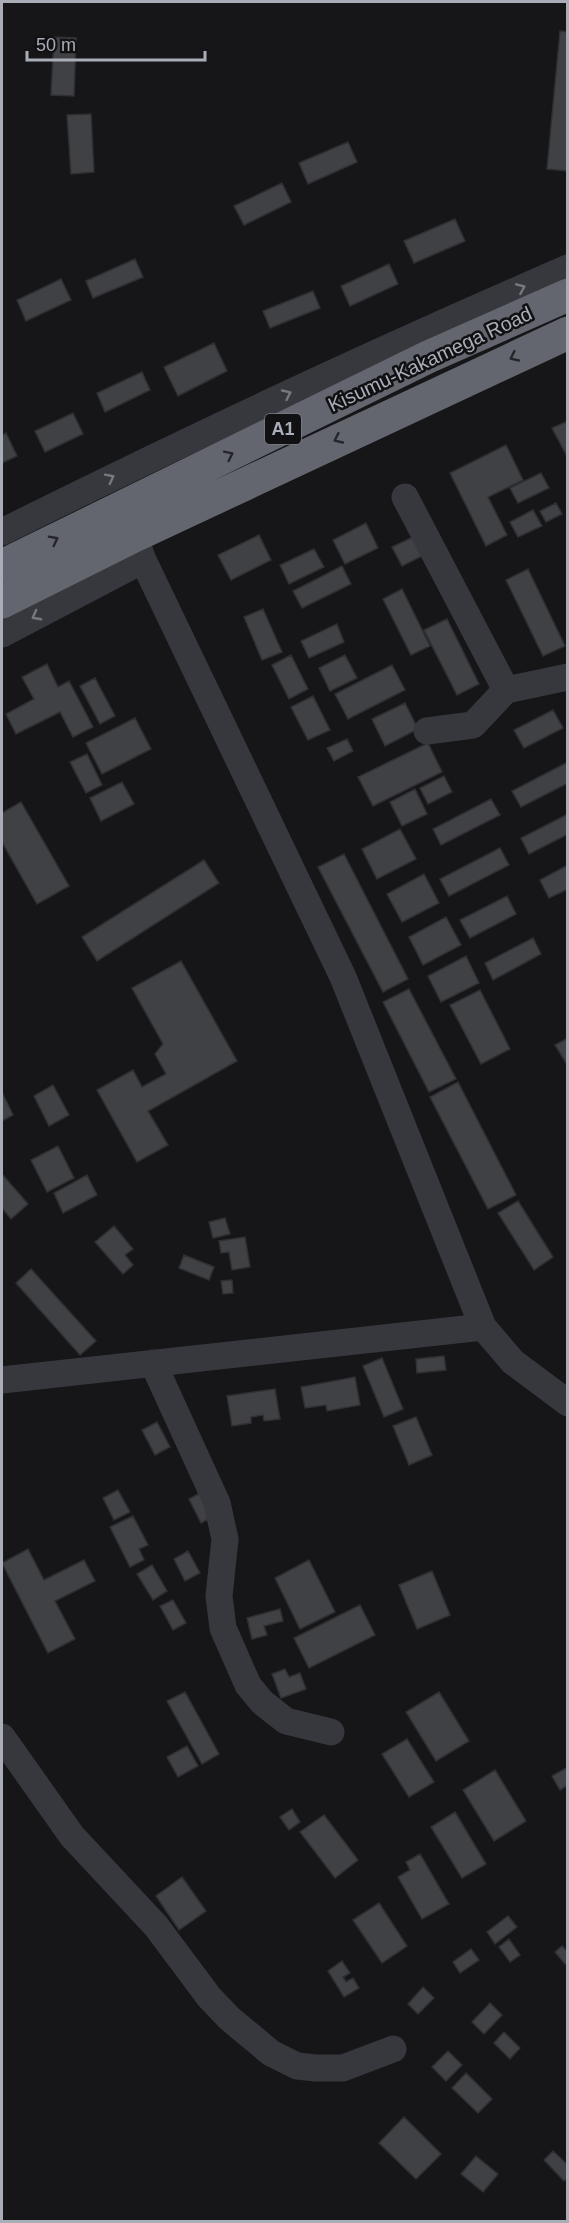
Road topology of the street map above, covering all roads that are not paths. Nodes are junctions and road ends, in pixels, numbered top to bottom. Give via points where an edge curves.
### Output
1 (567, 268) edge
2 (567, 295) edge
3 (567, 333) edge
4 (405, 497) dead end
5 (2, 532) edge
6 (139, 548) junction
7 (2, 566) edge
8 (2, 602) edge
9 (2, 634) edge
10 (567, 677) edge
11 (506, 690) junction
12 (427, 731) dead end
13 (483, 1327) junction
14 (153, 1363) junction
15 (2, 1380) edge
16 (567, 1403) edge
17 (331, 1732) dead end
18 (2, 1737) edge
19 (393, 2049) dead end

5 -> 1 street via 147,459
7 -> 2 highway, Kisumu-Kakamega Road / A1 via 428,357
3 -> 6 highway, Kisumu-Kakamega Road / A1
4 - 11 street
6 - 8 highway, Kisumu-Kakamega Road / A1
6 -> 9 street
6 - 13 street via 343,977
10 - 11 street
11 - 12 street via 473,724
13 - 14 street
13 - 16 street via 513,1362
14 - 15 street
14 - 17 street via 217,1503 225,1539 219,1596 223,1628 248,1685 285,1720
18 - 19 street via 72,1836 156,1926 209,1997 271,2053 297,2066 343,2068

